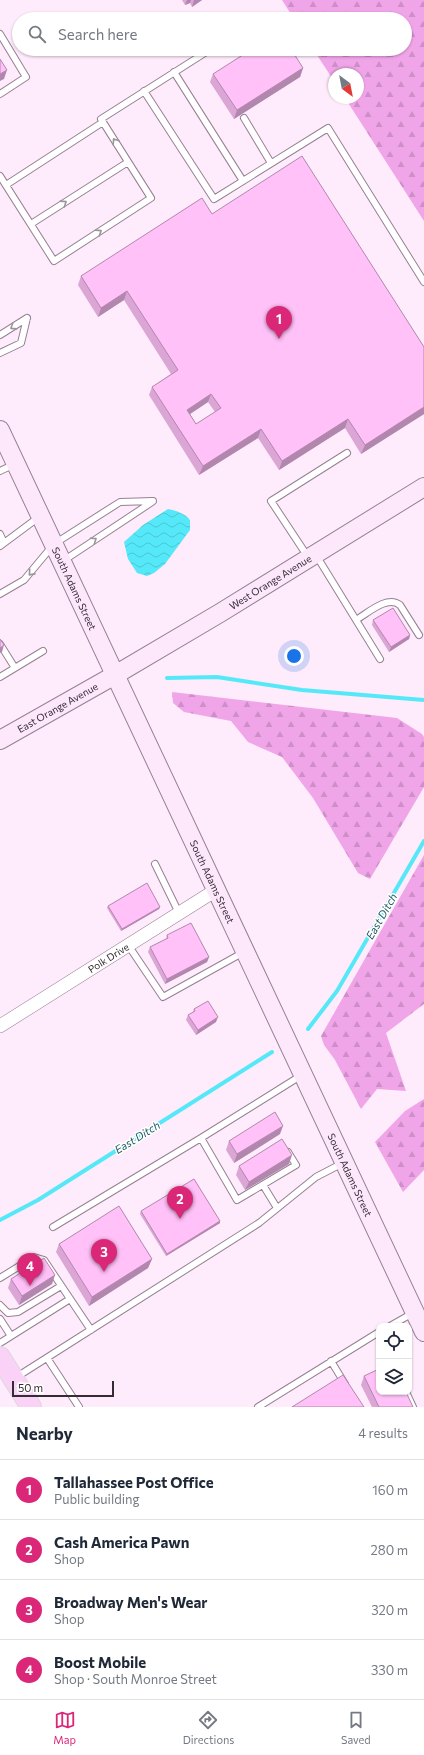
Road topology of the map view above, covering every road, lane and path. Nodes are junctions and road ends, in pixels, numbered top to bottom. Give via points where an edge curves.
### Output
1 (0, 34) edge
2 (12, 54) edge
3 (13, 56) edge
4 (200, 56) edge
5 (174, 72) junction
6 (144, 91) junction
7 (0, 94) edge
8 (244, 118) edge
9 (102, 120) junction
10 (128, 162) junction
11 (271, 163) junction
12 (0, 176) edge
13 (243, 180) junction
14 (6, 185) junction
15 (31, 224) junction
16 (424, 282) edge
17 (0, 335) edge
18 (0, 353) edge
19 (0, 430) edge
20 (347, 453) dead end
21 (8, 467) edge
22 (424, 487) edge
23 (41, 516) junction
24 (0, 534) edge
25 (2, 544) edge
26 (54, 544) junction
27 (312, 557) junction
28 (62, 562) junction
29 (0, 594) edge
30 (356, 620) junction
31 (419, 635) dead end
32 (0, 644) edge
33 (43, 651) dead end
34 (380, 659) dead end
35 (15, 668) junction
36 (115, 675) junction
37 (0, 677) edge
38 (0, 740) edge
39 (155, 864) dead end
40 (216, 890) junction
41 (179, 913) junction
42 (128, 945) junction
43 (245, 951) junction
44 (0, 1026) edge
45 (303, 1074) junction
46 (201, 1138) junction
47 (286, 1148) edge
48 (344, 1162) junction
49 (263, 1185) junction
50 (278, 1208) junction
51 (53, 1227) dead end
52 (0, 1278) edge
53 (61, 1286) junction
54 (70, 1299) junction
55 (0, 1305) edge
56 (414, 1312) junction
57 (0, 1319) edge
58 (395, 1323) edge
59 (91, 1330) junction
60 (424, 1332) edge
61 (376, 1335) edge
62 (11, 1336) junction
63 (0, 1342) edge
64 (0, 1357) edge
65 (47, 1358) junction
66 (331, 1361) junction
67 (7, 1384) edge
68 (347, 1387) edge
69 (407, 1395) edge
70 (31, 1407) edge
71 (79, 1407) edge
72 (258, 1407) edge
73 (413, 1407) edge

1 - 2 lane
3 - 7 lane via 26,77
4 - 5 lane
5 - 6 lane
5 - 13 lane
6 - 9 lane
6 - 13 lane via 214,198
8 - 11 lane
10 -> 9 lane
9 - 14 lane
15 -> 10 lane
15 -> 10 lane via 54,261 151,198
11 - 13 lane
11 - 16 lane via 328,128
12 - 14 lane
14 - 15 lane
18 -> 17 lane via 21,343 27,318
19 - 21 main road, South Adams Street
20 - 27 lane via 271,501
21 - 23 main road, South Adams Street
22 - 27 main road, West Orange Avenue
23 - 25 lane
23 - 26 main road, South Adams Street
24 - 25 lane
26 - 28 main road, South Adams Street
28 -> 26 lane via 153,501 120,502
26 -> 29 lane via 24,580
27 - 30 lane
27 - 36 main road, West Orange Avenue
28 - 36 main road, South Adams Street
30 - 31 lane via 386,602 396,601
30 - 34 lane
32 - 35 lane
33 - 35 lane
35 - 37 lane
36 - 38 main road, East Orange Avenue
36 - 40 main road, South Adams Street
39 - 41 lane
40 - 41 street, Polk Drive
40 - 43 main road, South Adams Street
41 - 42 street, Polk Drive
42 - 43 lane via 163,996
42 - 44 street, Polk Drive
43 - 45 main road, South Adams Street
45 - 46 lane
45 - 48 main road, South Adams Street
46 - 49 lane via 236,1200
46 - 51 lane
47 - 49 lane via 296,1165
48 - 50 lane via 316,1177
48 - 56 main road, South Adams Street
49 - 50 lane
50 - 59 lane via 260,1223
52 - 53 lane via 34,1257 44,1260
53 - 54 lane
53 - 55 lane via 18,1312 8,1313
54 - 59 lane
54 - 62 lane
56 - 58 lane
56 - 60 main road, South Adams Street
57 - 62 lane
59 - 65 lane
61 - 66 lane
62 - 63 lane
64 - 67 main road
65 - 67 lane
65 - 71 lane
66 - 68 lane
66 - 72 lane
67 - 70 main road
69 - 73 lane

